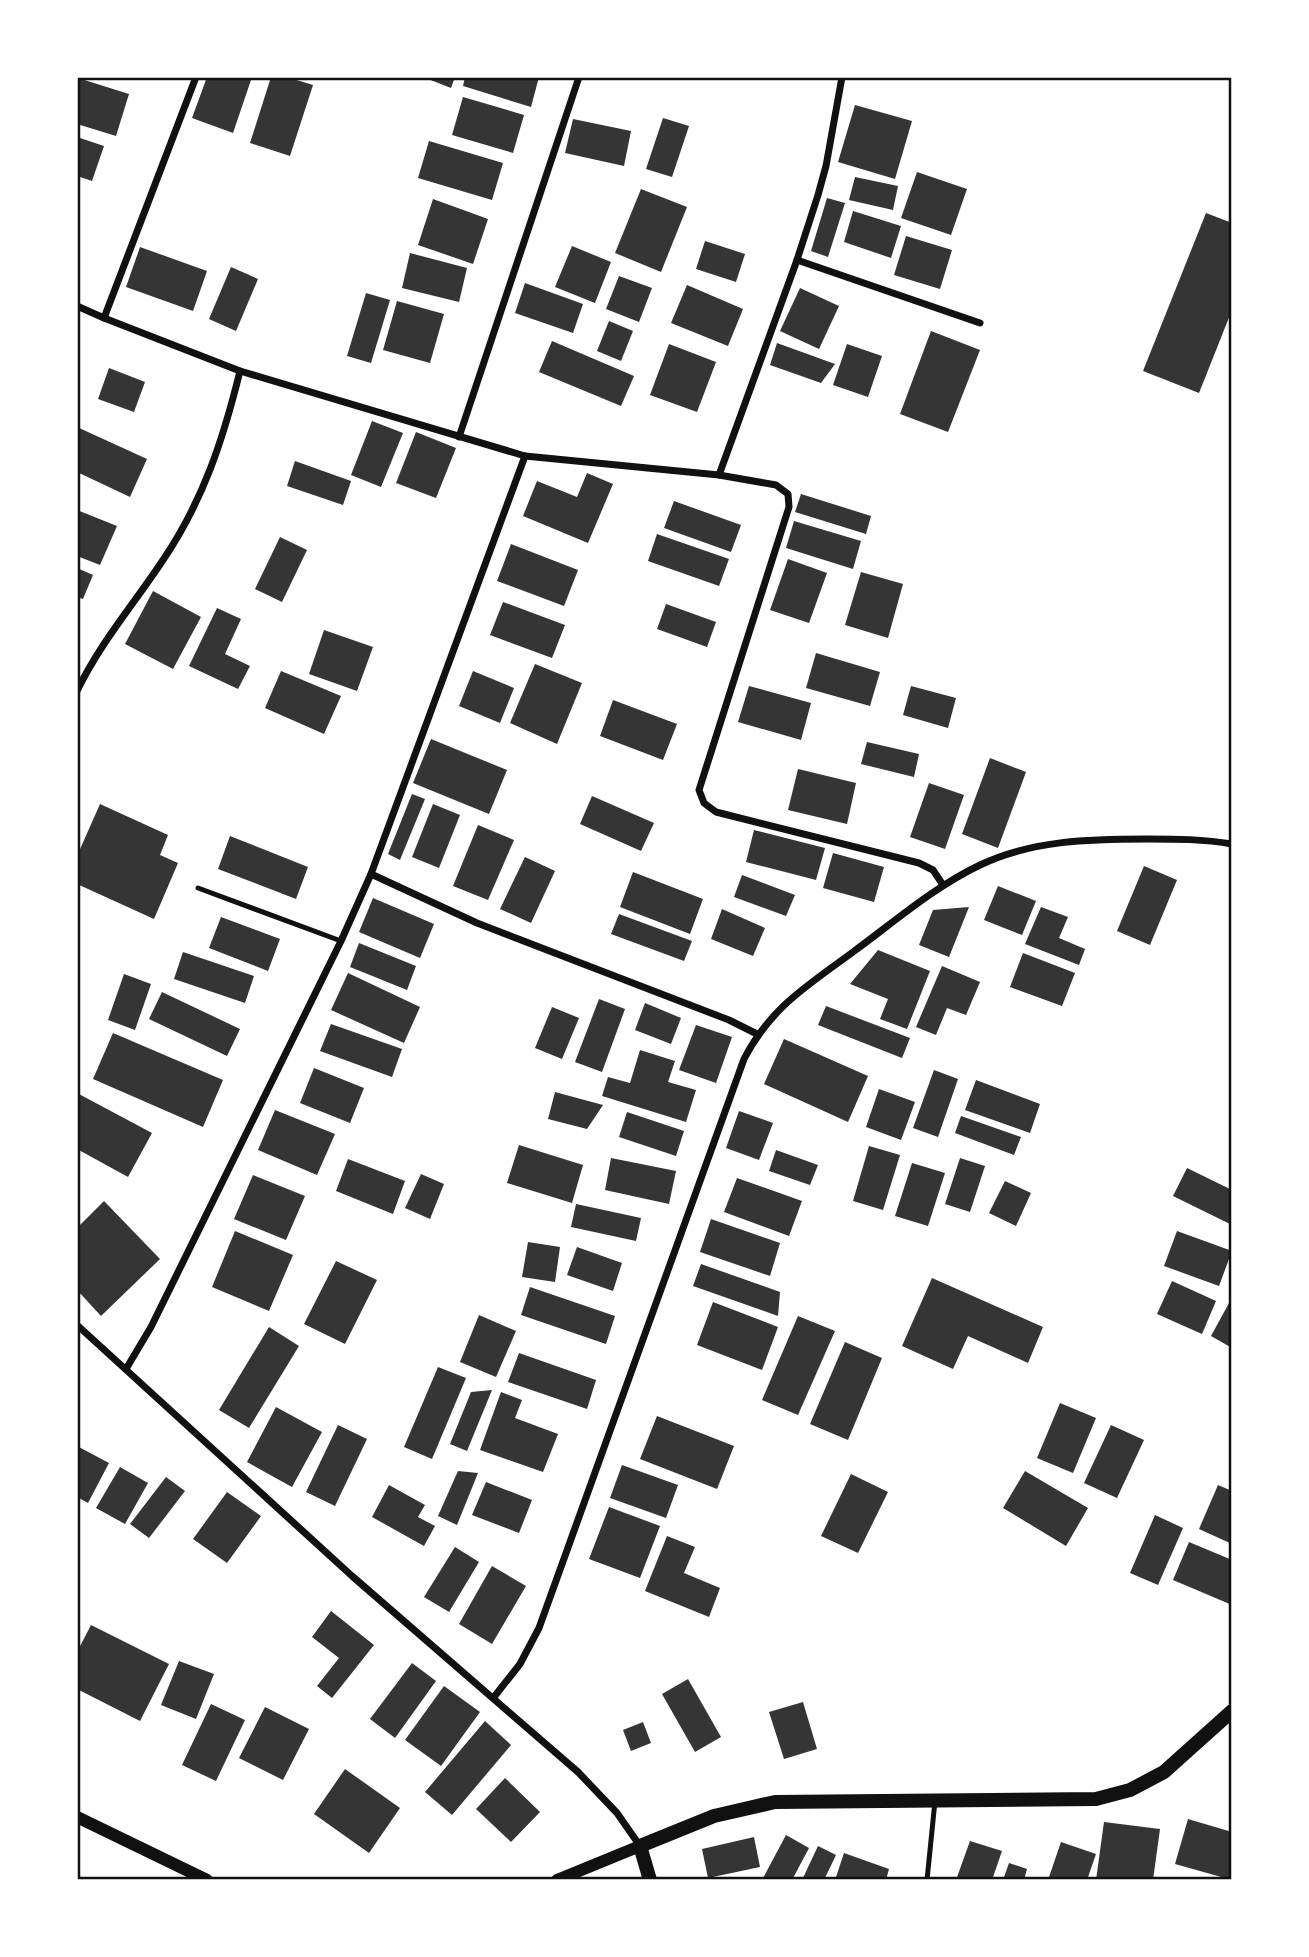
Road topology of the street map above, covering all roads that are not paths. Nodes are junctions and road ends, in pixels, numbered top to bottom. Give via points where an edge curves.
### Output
1 (196, 77) edge
2 (579, 77) edge
3 (842, 77) edge
4 (797, 260) junction
5 (77, 306) edge
6 (104, 318) junction
7 (980, 323) dead end
8 (240, 372) junction
9 (459, 437) junction
10 (525, 456) junction
11 (719, 475) junction
12 (77, 691) edge
13 (1232, 844) edge
14 (371, 874) junction
15 (943, 885) junction
16 (198, 888) dead end
17 (341, 941) junction
18 (757, 1034) junction
19 (77, 1325) edge
20 (126, 1369) junction
21 (495, 1697) junction
22 (1232, 1711) edge
23 (934, 1801) junction
24 (77, 1817) edge
25 (640, 1846) junction
26 (208, 1880) edge
27 (557, 1880) edge
28 (650, 1880) edge
29 (927, 1880) edge

1 - 6 street
2 - 9 street
3 - 4 street via 827,166
4 - 7 street
4 - 11 street
5 - 6 street
6 - 8 street
8 - 9 street
8 - 12 street via 225,432 191,512 165,558 103,643
9 - 10 street
10 - 11 street
10 - 14 street
11 - 15 street via 776,485 788,494 789,507 699,790 704,803 716,812 919,863 933,870
13 - 15 street via 1200,838 1062,842 982,864
14 - 17 street
14 - 18 street via 477,923
15 - 18 street via 783,1004
16 - 17 lane
17 - 20 street via 152,1327
18 - 21 street via 744,1059 539,1628
19 - 20 street
20 - 21 street via 352,1576
21 - 25 street via 578,1772 617,1813
22 - 23 main road via 1164,1772 1130,1790 1096,1799
23 - 25 main road via 775,1802 714,1816
23 - 29 lane
24 - 26 street
25 - 27 street
25 - 28 main road

